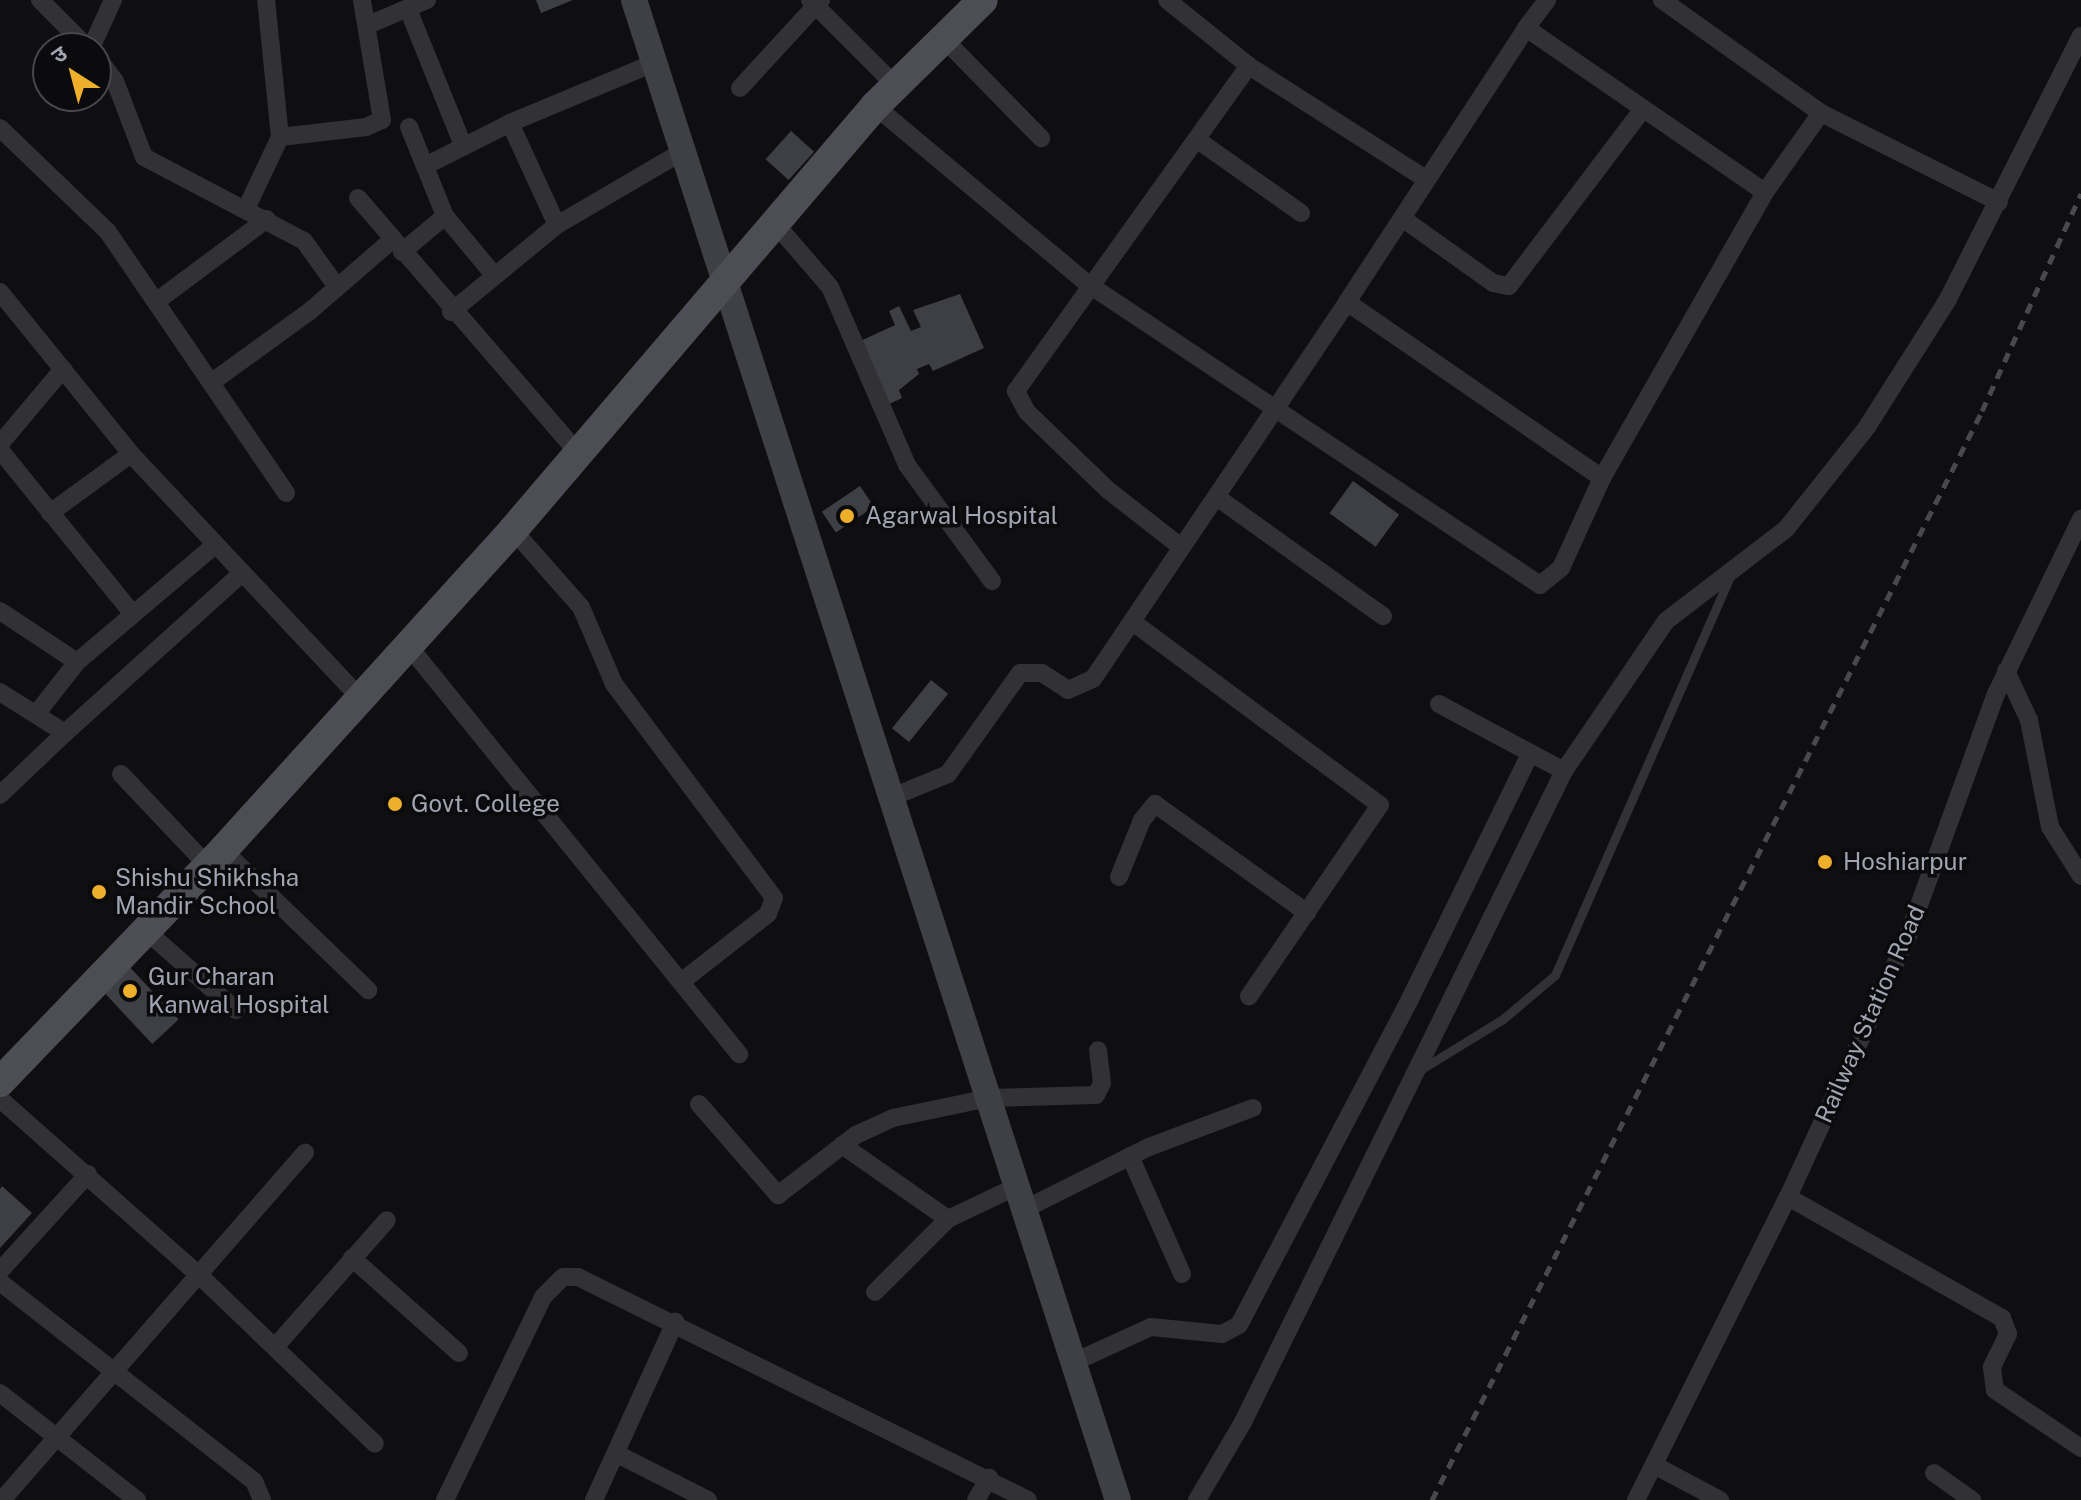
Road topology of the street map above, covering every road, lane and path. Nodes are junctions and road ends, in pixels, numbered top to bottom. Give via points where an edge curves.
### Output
1 (40, 0) edge
2 (113, 0) edge
3 (266, 0) edge
4 (362, 0) edge
5 (427, 0) edge
6 (983, 0) edge
7 (1167, 0) edge
8 (1547, 0) edge
9 (1662, 0) edge
10 (640, 2) edge
11 (816, 2) edge
12 (408, 9) junction
13 (368, 25) junction
14 (1526, 28) junction
15 (73, 32) edge
16 (97, 32) edge
17 (2081, 36) edge
18 (944, 39) junction
19 (654, 63) junction
20 (1249, 66) junction
21 (112, 77) edge
22 (740, 88) dead end
23 (886, 96) junction
24 (1642, 110) junction
25 (1821, 113) junction
26 (510, 123) junction
27 (409, 127) dead end
28 (0, 128) edge
29 (280, 137) junction
30 (1041, 138) dead end
31 (1199, 141) junction
32 (463, 145) junction
33 (680, 153) junction
34 (425, 166) junction
35 (1427, 180) junction
36 (1765, 192) junction
37 (358, 198) dead end
38 (1999, 202) junction
39 (246, 209) junction
40 (1301, 213) dead end
41 (445, 216) junction
42 (1402, 218) junction
43 (267, 219) junction
44 (773, 221) junction
45 (557, 225) junction
46 (397, 246) junction
47 (494, 275) junction
48 (723, 282) junction
49 (1088, 284) junction
50 (337, 287) junction
51 (0, 292) edge
52 (157, 301) junction
53 (1347, 302) junction
54 (451, 312) junction
55 (63, 369) junction
56 (212, 382) junction
57 (1277, 406) junction
58 (0, 447) edge
59 (577, 452) junction
60 (131, 454) junction
61 (1602, 478) junction
62 (286, 493) dead end
63 (1218, 498) junction
64 (50, 513) junction
65 (2081, 519) edge
66 (513, 530) junction
67 (215, 545) junction
68 (1181, 547) junction
69 (1733, 570) junction
70 (242, 573) junction
71 (992, 581) dead end
72 (0, 611) edge
73 (132, 613) junction
74 (1383, 616) dead end
75 (1134, 623) junction
76 (407, 644) junction
77 (77, 662) junction
78 (2006, 671) junction
79 (0, 692) edge
80 (358, 696) junction
81 (1439, 704) dead end
82 (37, 713) junction
83 (65, 733) junction
84 (1529, 756) junction
85 (1564, 771) junction
86 (121, 774) dead end
87 (0, 795) edge
88 (892, 797) junction
89 (215, 858) junction
90 (2081, 876) edge
91 (1119, 877) dead end
92 (1307, 913) junction
93 (143, 928) junction
94 (681, 982) junction
95 (368, 990) dead end
96 (1249, 996) dead end
97 (236, 1010) dead end
98 (1098, 1050) dead end
99 (739, 1054) dead end
100 (1415, 1074) junction
101 (0, 1082) edge
102 (989, 1098) junction
103 (0, 1099) edge
104 (699, 1104) dead end
105 (1253, 1108) dead end
106 (842, 1145) junction
107 (305, 1153) dead end
108 (1130, 1156) junction
109 (88, 1174) junction
110 (1788, 1197) junction
111 (1017, 1200) junction
112 (948, 1219) junction
113 (387, 1220) dead end
114 (352, 1258) junction
115 (0, 1271) edge
116 (198, 1274) junction
117 (1182, 1274) dead end
118 (0, 1282) edge
119 (875, 1292) dead end
120 (675, 1322) junction
121 (275, 1347) junction
122 (459, 1353) dead end
123 (1072, 1363) junction
124 (116, 1370) junction
125 (0, 1393) edge
126 (56, 1439) junction
127 (375, 1444) dead end
128 (2081, 1448) edge
129 (617, 1454) junction
130 (1654, 1465) junction
131 (1934, 1473) dead end
132 (989, 1478) junction
133 (2, 1500) edge
134 (137, 1500) edge
135 (262, 1500) edge
136 (445, 1500) edge
137 (594, 1500) edge
138 (708, 1500) edge
139 (976, 1500) edge
140 (1028, 1500) edge
141 (1118, 1500) edge
142 (1197, 1500) edge
143 (1636, 1500) edge
144 (1720, 1500) edge
145 (1972, 1500) edge

1 - 15 street
2 - 16 street
3 - 29 street
4 - 13 street
5 - 12 street
6 - 18 main road
7 - 20 street
8 - 14 street
9 - 25 street
10 - 19 main road
11 - 22 street
11 - 23 street
12 - 13 street
12 - 32 street
13 - 29 street via 382,120 366,127
14 - 24 street
14 - 35 street
17 - 38 street
18 - 23 main road
18 - 30 street
19 - 26 street
19 - 33 main road
20 - 31 street
20 - 35 street
21 - 39 street via 144,157
23 - 44 main road
23 - 49 street
24 - 36 street
24 - 42 street via 1509,286 1493,283
25 - 36 street
25 - 38 street
26 - 32 street
26 - 45 street
27 - 34 street
28 - 52 street via 108,232
29 - 39 street
31 - 40 street
31 - 49 street
32 - 34 street
33 - 45 street
33 - 48 main road
34 - 41 street
35 - 42 street
36 - 61 street
37 - 46 street
38 - 69 street via 1947,301 1867,427 1802,512
39 - 43 street
41 - 46 street
41 - 47 street
42 - 53 street
43 - 50 street via 304,241
43 - 52 street
44 - 48 main road
44 - 71 street via 830,287 907,465
45 - 47 street
46 - 50 street
46 - 54 street
47 - 54 street
48 - 59 main road
48 - 88 main road
49 - 57 street
49 - 68 street via 1021,381 1017,402 1108,490
50 - 56 street
51 - 55 street
52 - 56 street
53 - 57 street
53 - 61 street
54 - 59 street
55 - 58 street
55 - 60 street
56 - 62 street
57 - 61 street via 1530,583 1549,580 1561,568
57 - 63 street
58 - 64 street
59 - 66 main road
60 - 64 street
60 - 67 street
63 - 68 street
63 - 74 street
64 - 73 street
65 - 78 street, Railway Station Road
66 - 76 main road
66 - 94 street via 581,607 614,684 774,898 768,914
67 - 70 street
67 - 73 street
68 - 75 street
69 - 85 street via 1666,621 1641,650
69 - 100 lane via 1555,975 1503,1019
70 - 80 street
70 - 83 street
72 - 77 street
73 - 77 street
75 - 88 street via 1085,687 1068,690 1042,673 1020,673 948,774
75 - 92 street via 1379,802
76 - 80 main road
76 - 94 street
77 - 82 street
78 - 90 street via 2026,712 2050,827
78 - 110 street, Railway Station Road via 1906,941
79 - 82 street
80 - 89 main road
81 - 84 street
82 - 83 street
83 - 87 street
84 - 85 street
84 - 123 street via 1410,999 1239,1325 1222,1334 1151,1327
85 - 100 street
86 - 89 street
88 - 102 main road
89 - 93 main road
89 - 95 street
91 - 92 street via 1142,820 1155,804
92 - 96 street
93 - 97 street
93 - 101 main road
94 - 99 street
98 - 102 street via 1102,1083 1096,1095
100 - 142 street via 1242,1424
102 - 106 street via 893,1118
102 - 111 main road
103 - 109 street
104 - 106 street via 778,1195
105 - 108 street
106 - 112 street
107 - 116 street
108 - 111 street
108 - 117 street
109 - 115 street
109 - 116 street
110 - 128 street via 2002,1318 2008,1334 1992,1367 1995,1390
110 - 130 street, Railway Station Road
111 - 112 street
111 - 123 main road
112 - 119 street
113 - 114 street
114 - 121 street
114 - 122 street
116 - 121 street
116 - 124 street
118 - 124 street
120 - 129 street
120 - 132 street
120 - 136 street via 578,1277 563,1277 543,1297
121 - 127 street
123 - 141 main road
124 - 126 street
124 - 135 street via 254,1481
125 - 126 street
126 - 133 street
126 - 134 street
129 - 137 street
129 - 138 street
130 - 143 street, Railway Station Road
130 - 144 street
131 - 145 street
132 - 139 street
132 - 140 street

